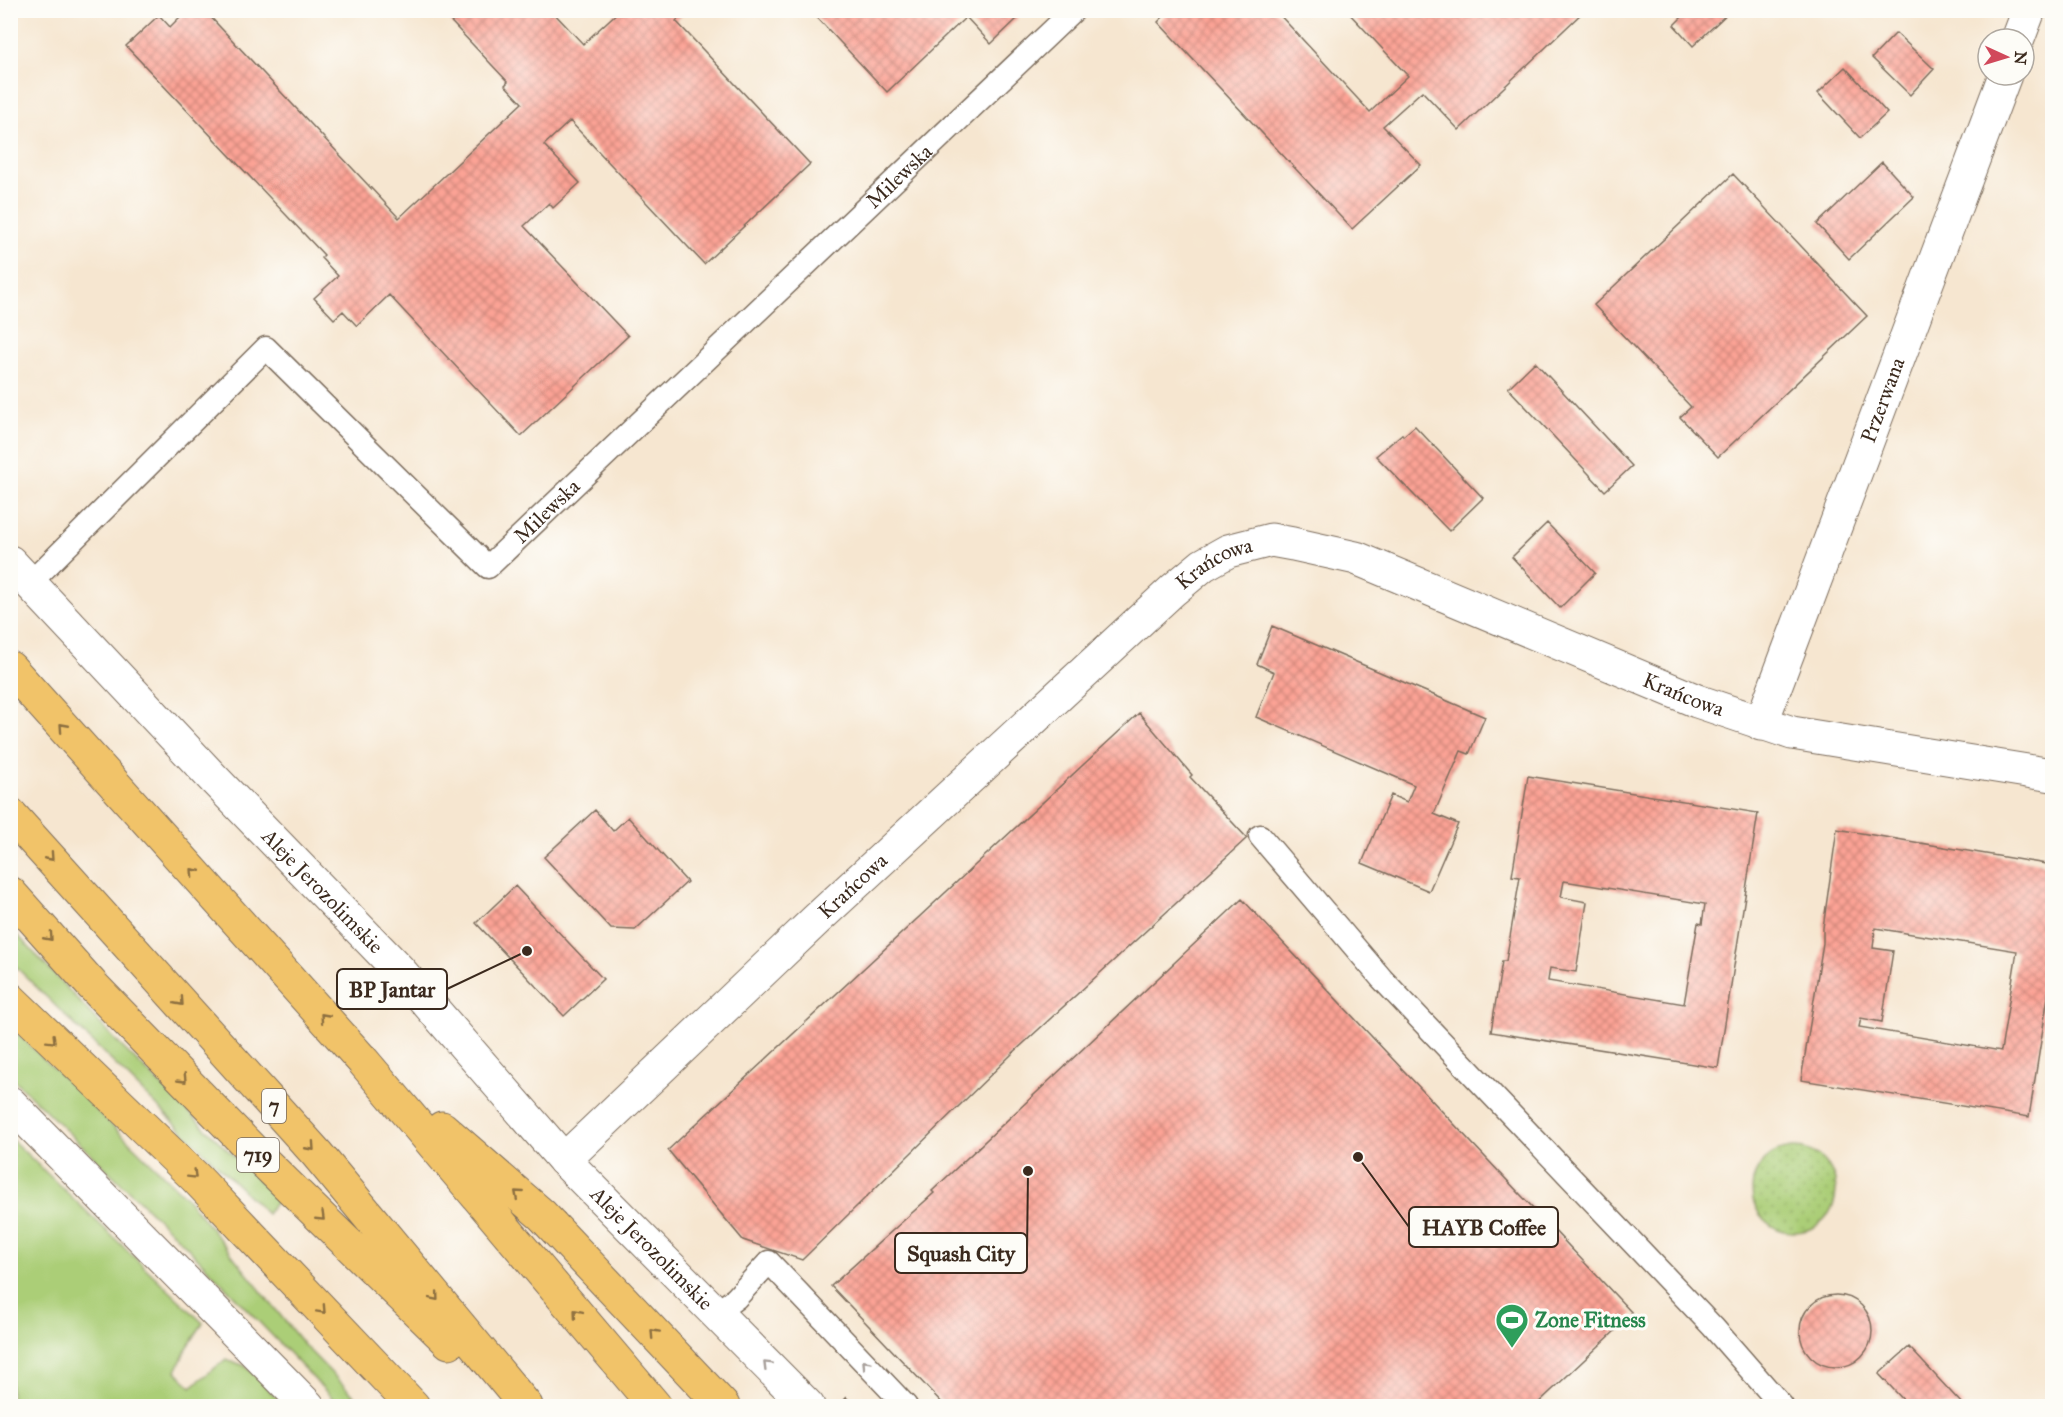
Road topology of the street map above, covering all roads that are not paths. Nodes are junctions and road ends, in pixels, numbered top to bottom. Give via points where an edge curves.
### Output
1 (1074, 10) edge
2 (2029, 10) edge
3 (2023, 27) edge
4 (2000, 87) edge
5 (20, 572) edge
6 (10, 668) edge
7 (1761, 724) junction
8 (2052, 776) edge
9 (10, 814) edge
10 (1260, 836) dead end
11 (10, 893) edge
12 (10, 999) edge
13 (363, 1061) junction
14 (10, 1103) edge
15 (564, 1160) junction
16 (716, 1313) junction
17 (308, 1407) edge
18 (413, 1407) edge
19 (515, 1407) edge
20 (526, 1407) edge
21 (655, 1407) edge
22 (723, 1407) edge
23 (808, 1407) edge
24 (906, 1407) edge
25 (1782, 1407) edge

1 - 5 lane, Milewska via 488,567 266,348
2 - 3 street
4 - 7 street, Przerwana
5 - 15 street, Aleje Jerozolimskie via 399,970
13 -> 6 main road
7 - 8 street, Krańcowa via 1803,735
7 - 15 street, Krańcowa via 1356,558 1271,540 1228,551 1203,565 1164,598
9 -> 20 main road, 7 via 317,1154
10 - 25 lane via 1382,979 1713,1327
11 -> 19 main road, 719 via 92,985 264,1162
12 -> 18 main road via 195,1177
21 -> 13 main road
22 -> 13 main road via 542,1215
14 - 17 street
15 - 16 street, Aleje Jerozolimskie
23 -> 16 street, Aleje Jerozolimskie
24 -> 16 lane via 769,1262

